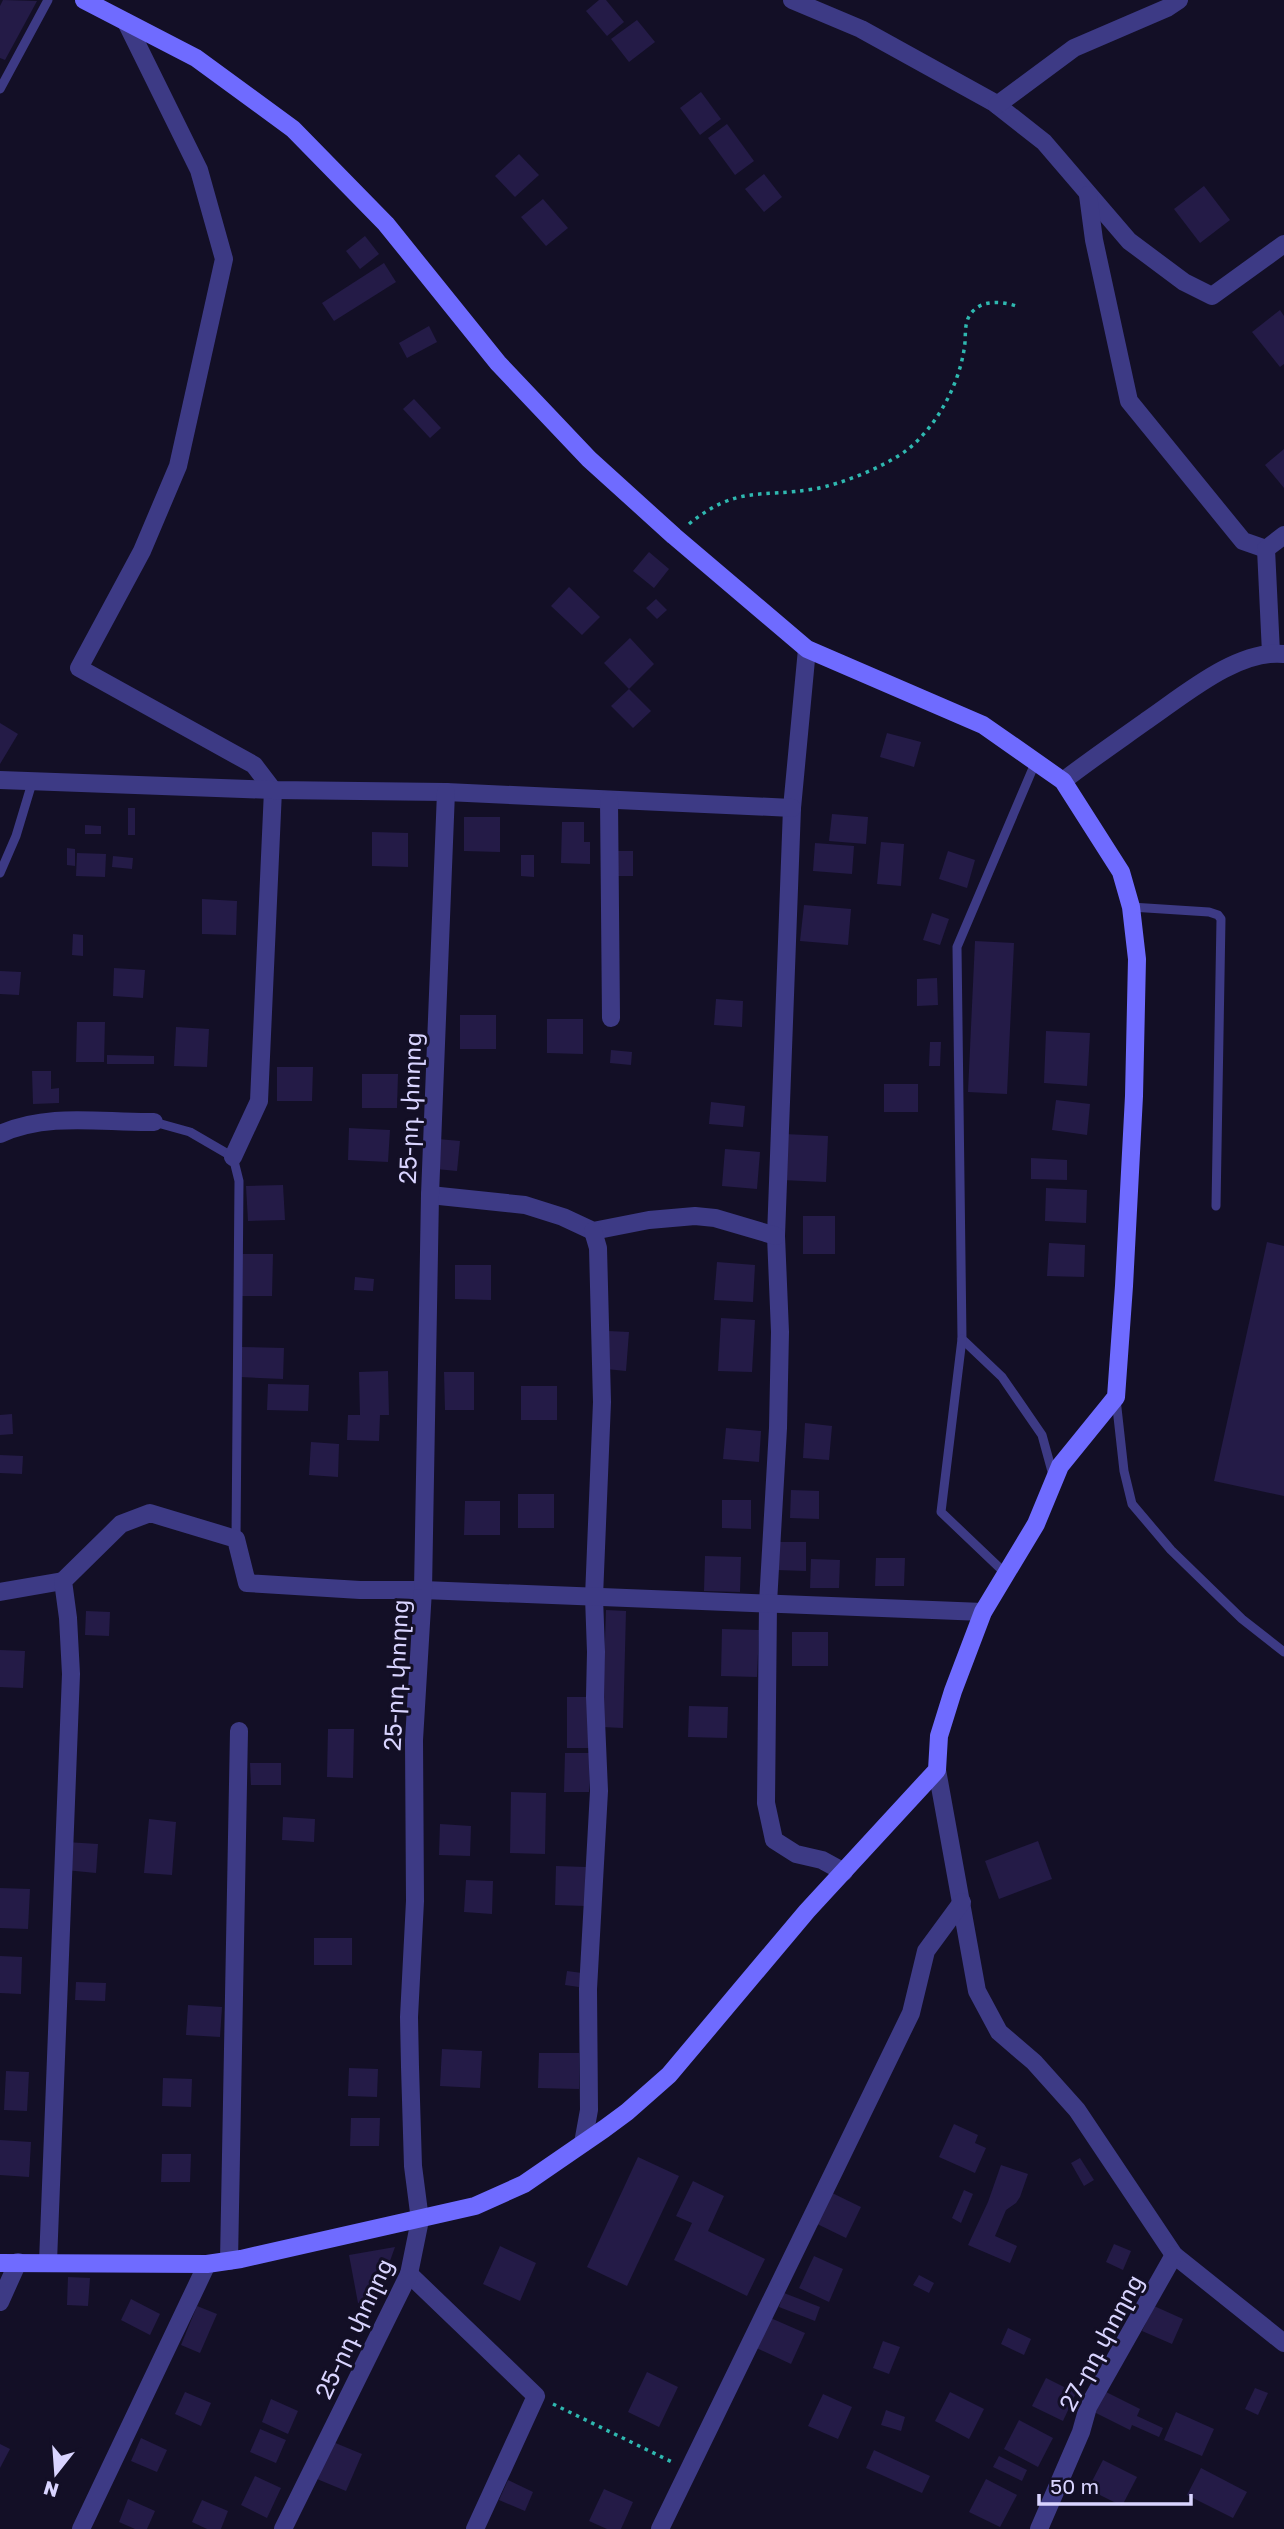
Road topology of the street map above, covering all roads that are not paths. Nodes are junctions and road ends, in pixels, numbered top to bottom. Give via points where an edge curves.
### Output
1 (48, 0) edge
2 (84, 0) edge
3 (792, 0) edge
4 (1179, 0) edge
5 (126, 22) junction
6 (0, 89) edge
7 (998, 105) junction
8 (1088, 195) junction
9 (1284, 244) edge
10 (1284, 535) edge
11 (1266, 550) junction
12 (807, 649) junction
13 (1278, 653) edge
14 (1036, 761) junction
15 (0, 780) edge
16 (1063, 781) junction
17 (32, 783) junction
18 (273, 790) junction
19 (446, 792) junction
20 (608, 800) junction
21 (792, 808) junction
22 (0, 873) edge
23 (1131, 907) junction
24 (611, 1018) dead end
25 (154, 1122) joint
26 (0, 1134) edge
27 (233, 1157) junction
28 (430, 1195) junction
29 (1216, 1206) dead end
30 (593, 1231) junction
31 (776, 1237) junction
32 (961, 1339) junction
33 (1116, 1397) junction
34 (1054, 1478) junction
35 (236, 1539) junction
36 (1005, 1573) junction
37 (63, 1581) junction
38 (424, 1590) junction
39 (0, 1592) edge
40 (594, 1597) junction
41 (768, 1603) junction
42 (983, 1612) junction
43 (1284, 1652) edge
44 (239, 1731) dead end
45 (937, 1770) junction
46 (844, 1872) junction
47 (962, 1902) junction
48 (583, 2143) junction
49 (420, 2220) junction
50 (1174, 2255) junction
51 (229, 2261) junction
52 (9, 2262) edge
53 (48, 2262) junction
54 (207, 2264) junction
55 (409, 2274) junction
56 (0, 2302) edge
57 (1284, 2343) edge
58 (81, 2529) edge
59 (283, 2529) edge
60 (475, 2529) edge
61 (660, 2529) edge
62 (1039, 2529) edge

1 - 6 lane
2 - 5 street
3 - 7 street via 861,29
4 - 7 street via 1074,48
5 - 12 street via 196,58 293,129 386,224 498,363 589,459
5 - 18 street via 199,170 224,259 178,466 142,551 79,668 254,765
7 - 8 street via 1044,142
8 - 9 street via 1129,241 1184,282 1212,296
8 - 11 street via 1129,401 1243,541
10 - 11 street
11 - 13 street
12 - 14 street via 983,725
12 - 21 street
13 - 16 street via 1240,662 1199,684
14 - 16 street
14 - 32 lane via 957,947
15 - 17 street
16 - 23 street via 1121,872
17 - 18 street
17 - 22 lane
18 - 19 street
18 - 27 street via 259,1101
19 - 20 street
19 - 28 street, 25-րդ փողոց
20 - 21 street
20 - 24 street
21 - 31 street
23 - 29 lane via 1209,912 1221,919
23 - 33 street via 1138,959 1134,1096
25 - 26 street via 71,1119 16,1127
25 - 27 lane via 190,1132
27 - 35 lane via 239,1181
28 - 30 street via 525,1205
28 - 38 street, 25-րդ փողոց
30 - 31 street via 695,1216
30 - 40 street via 598,1248 602,1402
31 - 41 street via 778,1428
32 - 34 lane via 1002,1377 1042,1435
32 - 36 lane via 941,1512
33 - 34 street
33 - 43 lane via 1132,1504 1180,1559
34 - 36 street via 1035,1524
35 - 37 street via 150,1513 121,1524
35 - 38 street via 247,1583
36 - 42 street
37 - 39 street
37 - 53 street via 71,1674
38 - 40 street
38 - 49 street, 25-րդ փողոց via 415,1729 415,1901 409,2017 413,2166
40 - 41 street
40 - 48 street via 599,1791 588,1989 589,2110
41 - 42 street
41 - 46 street via 766,1803 774,1840 796,1854 822,1860
42 - 45 street via 939,1736
44 - 51 street
45 - 46 street
45 - 47 street
46 - 48 street via 669,2075
47 - 50 street via 977,1991 999,2032 1034,2062 1077,2110
47 - 61 street via 926,1951 911,2013
48 - 49 street via 524,2184 475,2206
49 - 51 street
49 - 55 street, 25-րդ փողոց
50 - 57 street
50 - 62 street, 27-րդ փողոց via 1088,2407
51 - 54 street
52 - 53 street
52 - 56 street
53 - 54 street
54 - 58 street
55 - 59 street, 25-րդ փողոց
55 - 60 street via 536,2396

